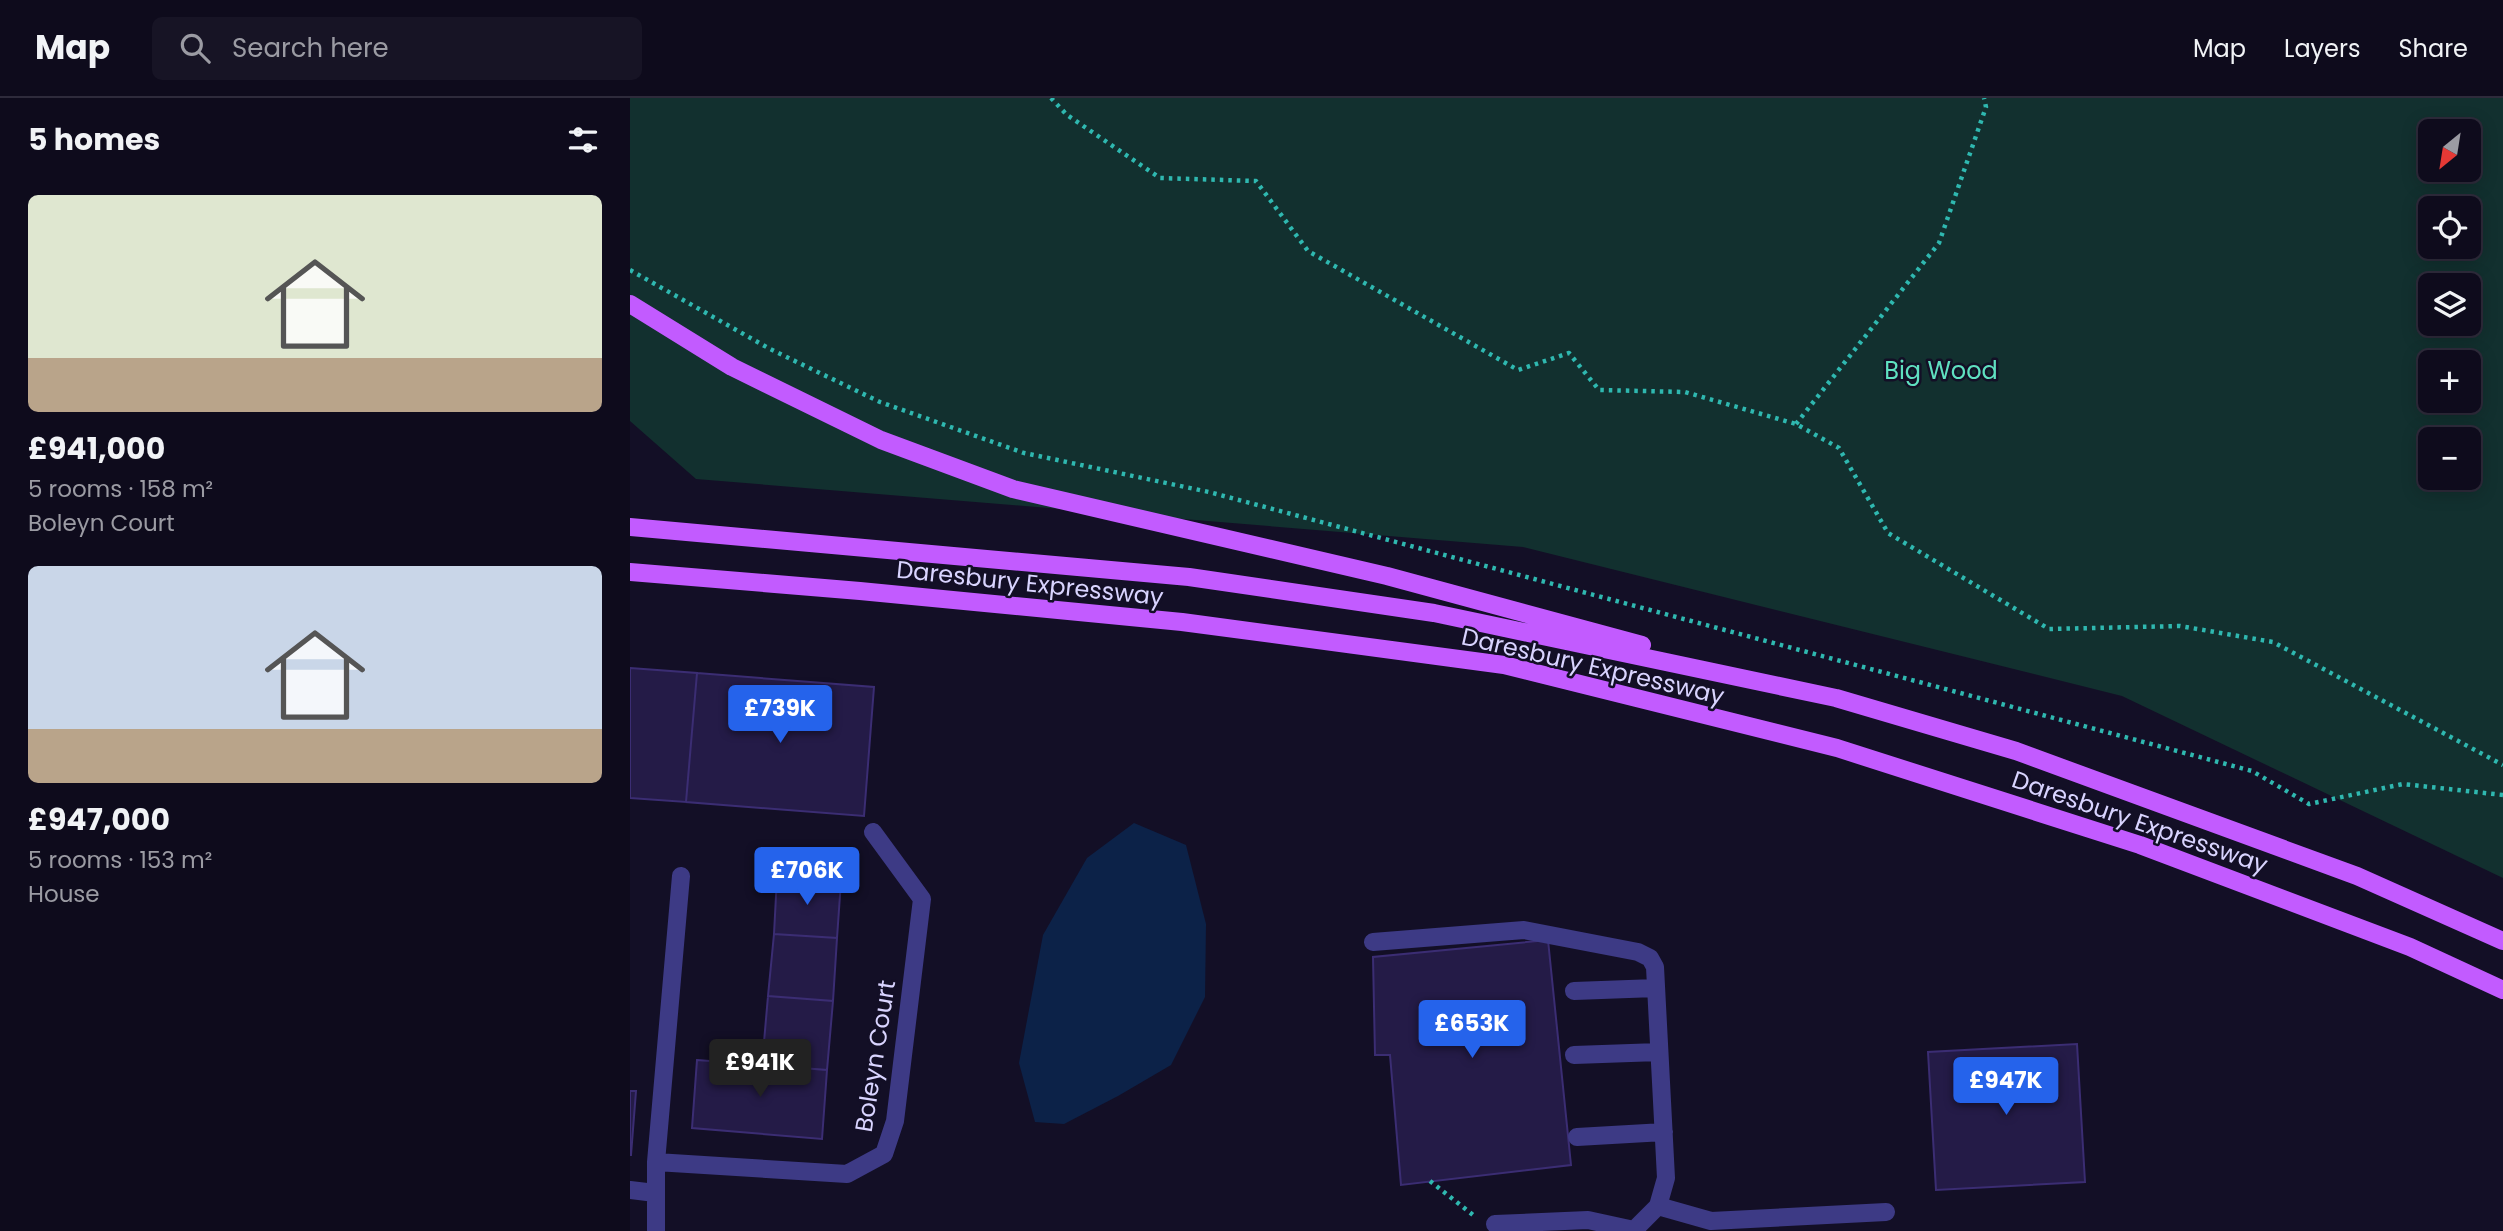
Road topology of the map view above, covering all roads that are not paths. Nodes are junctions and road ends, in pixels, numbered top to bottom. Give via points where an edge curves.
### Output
1 (630, 304) edge
2 (630, 527) edge
3 (630, 572) edge
4 (1836, 698) junction
5 (873, 832) dead end
6 (681, 876) dead end
7 (2503, 941) edge
8 (1373, 942) dead end
9 (1656, 988) junction
10 (2503, 990) edge
11 (1574, 991) dead end
12 (1659, 1052) junction
13 (1574, 1055) dead end
14 (1664, 1132) junction
15 (1577, 1137) dead end
16 (656, 1162) junction
17 (630, 1190) edge
18 (655, 1193) junction
19 (1658, 1206) junction
20 (1886, 1212) dead end
21 (1495, 1224) dead end
22 (1634, 1230) edge
23 (656, 1231) edge

1 - 4 main road via 732,367 881,440 1013,489 1387,576
2 - 4 main road, Daresbury Expressway via 1189,577 1434,612
3 - 10 main road, Daresbury Expressway via 1182,622 1504,666 1837,748 2140,845 2410,947
4 - 7 main road, Daresbury Expressway via 2016,751 2357,876
5 - 16 street, Boleyn Court via 922,899 895,1121 884,1154 847,1174
6 - 16 street
8 - 9 street via 1508,930 1542,932 1638,952 1655,967
9 - 11 street
9 - 12 street
12 - 13 street
12 - 14 street
14 - 15 street
14 - 19 street via 1666,1178
16 - 18 street
17 - 18 street
18 - 23 street
19 - 20 street via 1711,1221
19 - 22 street
21 - 22 street via 1588,1220

